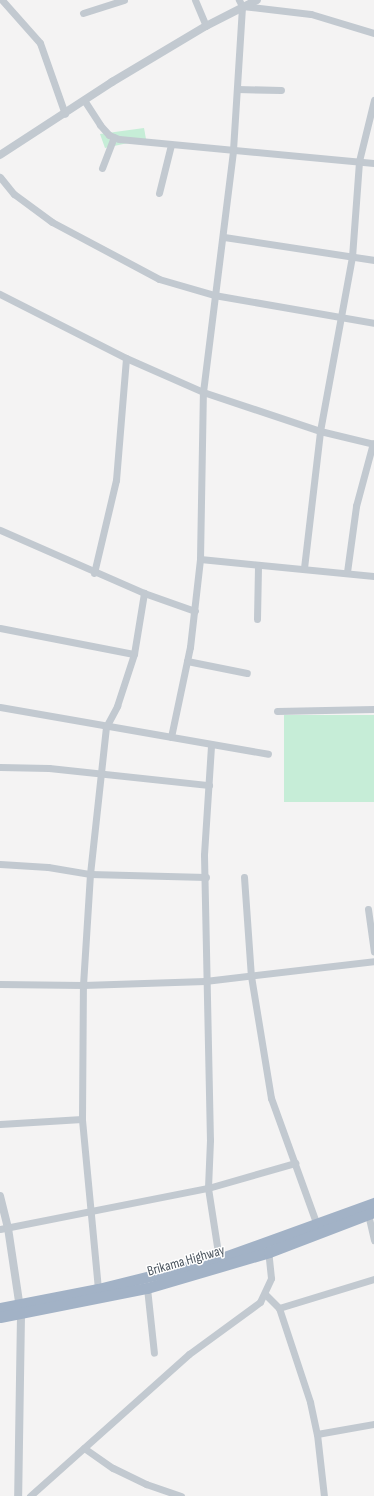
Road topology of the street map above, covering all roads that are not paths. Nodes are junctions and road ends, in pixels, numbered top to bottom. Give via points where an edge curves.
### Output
1 (2, 0) edge
2 (124, 0) edge
3 (195, 0) edge
4 (257, 0) edge
5 (241, 3) edge
6 (83, 13) dead end
7 (206, 26) junction
8 (374, 33) edge
9 (237, 89) junction
10 (281, 90) dead end
11 (84, 100) junction
12 (374, 100) edge
13 (65, 114) junction
14 (114, 137) junction
15 (172, 145) junction
16 (233, 150) junction
17 (0, 155) edge
18 (359, 161) junction
19 (374, 163) edge
20 (102, 168) dead end
21 (0, 177) edge
22 (159, 193) dead end
23 (224, 237) junction
24 (352, 257) junction
25 (374, 260) edge
26 (0, 294) edge
27 (214, 295) junction
28 (342, 317) junction
29 (374, 323) edge
30 (126, 358) junction
31 (203, 392) junction
32 (320, 431) junction
33 (374, 443) edge
34 (0, 530) edge
35 (200, 559) junction
36 (258, 564) junction
37 (304, 568) junction
38 (347, 572) junction
39 (94, 573) junction
40 (374, 576) edge
41 (144, 593) junction
42 (195, 611) junction
43 (257, 619) dead end
44 (0, 628) edge
45 (134, 654) junction
46 (187, 661) junction
47 (247, 673) dead end
48 (0, 707) edge
49 (374, 709) edge
50 (278, 711) dead end
51 (106, 727) junction
52 (171, 737) junction
53 (211, 746) junction
54 (268, 754) dead end
55 (0, 767) edge
56 (101, 773) junction
57 (209, 785) junction
58 (0, 864) edge
59 (90, 874) junction
60 (206, 877) junction
61 (244, 877) dead end
62 (368, 910) dead end
63 (374, 952) edge
64 (374, 961) edge
65 (251, 976) junction
66 (205, 981) junction
67 (0, 984) edge
68 (83, 985) junction
69 (82, 1119) junction
70 (0, 1124) edge
71 (295, 1163) junction
72 (208, 1188) junction
73 (0, 1196) edge
74 (374, 1203) edge
75 (92, 1212) junction
76 (371, 1213) edge
77 (317, 1225) junction
78 (4, 1229) edge
79 (374, 1240) edge
80 (268, 1247) junction
81 (219, 1259) junction
82 (374, 1279) edge
83 (147, 1288) junction
84 (98, 1289) junction
85 (266, 1295) junction
86 (0, 1308) edge
87 (278, 1308) junction
88 (20, 1310) junction
89 (0, 1317) edge
90 (154, 1353) dead end
91 (374, 1424) edge
92 (317, 1434) junction
93 (84, 1448) junction
94 (18, 1496) edge
95 (30, 1496) edge
96 (181, 1496) edge
97 (324, 1496) edge

1 - 13 street via 40,42
2 - 6 street
3 - 7 street
4 - 5 street
5 - 7 street
5 - 8 street via 311,14
5 - 9 street
7 - 11 street
9 - 10 street
9 - 16 street
11 - 13 street
11 - 14 street via 100,126
12 - 18 street
13 - 17 street
14 - 15 street
14 - 20 street
15 - 16 street
15 - 22 street
16 - 18 street
16 - 23 street
18 - 19 street
18 - 24 street
21 - 27 street via 14,194 52,222 159,280
23 - 24 street
23 - 27 street
24 - 25 street
24 - 28 street
26 - 30 street
27 - 28 street
27 - 31 street
28 - 29 street
28 - 32 street
30 - 31 street
30 - 39 street via 116,480
31 - 32 street
31 - 35 street
32 - 33 street
32 - 37 street
33 - 38 street via 356,506
34 - 39 street
35 - 36 street
35 - 42 street
36 - 37 street
36 - 43 street
37 - 38 street
38 - 40 street
39 - 41 street
41 - 42 street
41 - 45 street
42 - 46 street
44 - 45 street
45 - 51 street via 117,706
46 - 47 street
46 - 52 street
48 - 51 street
49 - 50 street
51 - 52 street
51 - 56 street
52 - 53 street
53 - 54 street
53 - 57 street
55 - 56 street
56 - 57 street
56 - 59 street
57 - 60 street via 204,855
58 - 59 street via 48,867
59 - 60 street
59 - 68 street
60 - 66 street
61 - 65 street
62 - 63 street
64 - 65 street
65 - 66 street
65 - 71 street via 271,1098
66 - 68 street
66 - 72 street via 210,1140
67 - 68 street
68 - 69 street
69 - 70 street
69 - 75 street
71 - 72 street
71 - 77 street
72 - 75 street
72 - 81 street
73 - 78 street
74 - 77 highway, Brikama Highway
75 - 78 street
75 - 84 street
76 - 79 street
76 - 80 highway, Brikama Highway
77 - 80 highway, Brikama Highway
78 - 88 street
80 - 81 highway, Brikama Highway
80 - 83 highway, Brikama Highway
80 - 85 street via 271,1272
81 - 84 highway, Brikama Highway
82 - 87 street
83 - 88 highway, Brikama Highway
83 - 90 street
84 - 88 highway, Brikama Highway
85 - 87 street
85 - 93 street via 252,1309 189,1354
86 - 88 highway, Brikama Highway
87 - 92 street via 310,1402
88 - 89 highway, Brikama Highway
88 - 94 street
91 - 92 street
92 - 97 street
93 - 95 street
93 - 96 street via 113,1468 146,1484

